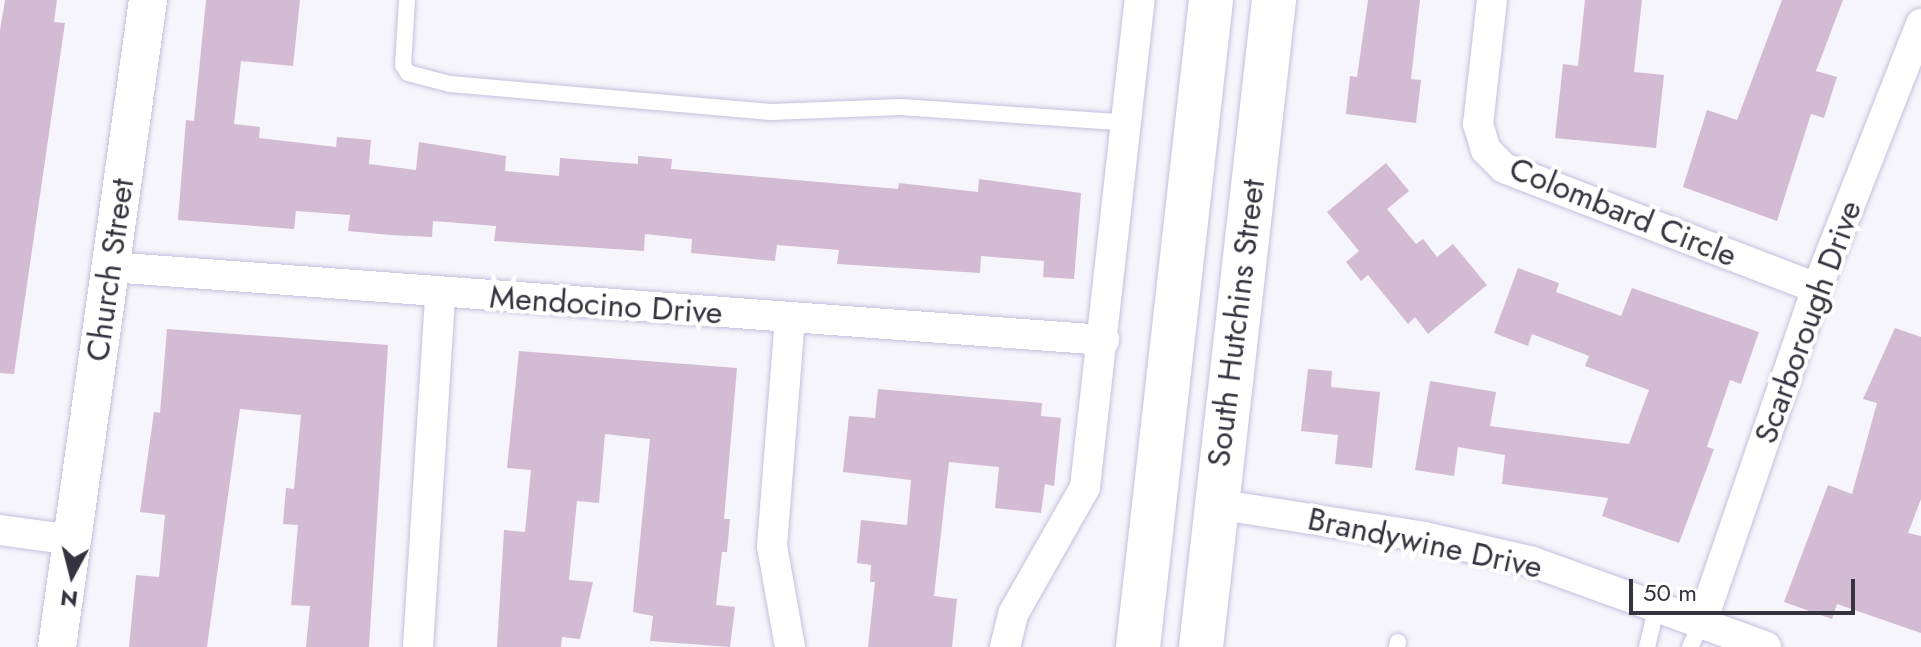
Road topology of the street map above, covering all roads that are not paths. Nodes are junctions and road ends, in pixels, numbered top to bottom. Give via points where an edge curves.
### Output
1 (148, 0) edge
2 (407, 0) edge
3 (1140, 0) edge
4 (1211, 0) edge
5 (1274, 0) edge
6 (1492, 0) edge
7 (1921, 24) edge
8 (1127, 123) junction
9 (110, 267) junction
10 (1817, 288) junction
11 (440, 293) junction
12 (790, 318) junction
13 (1104, 340) junction
14 (1216, 504) junction
15 (4, 530) edge
16 (73, 540) junction
17 (1657, 606) junction
18 (1696, 634) edge
19 (57, 647) edge
20 (418, 647) edge
21 (790, 647) edge
22 (1005, 647) edge
23 (1138, 647) edge
24 (1201, 647) edge
25 (1647, 647) edge
26 (1766, 647) edge

1 - 9 street, Church Street
2 - 8 lane via 403,65 408,73 450,84 771,112 901,107
3 - 8 street
4 - 23 main road, South Hutchins Street
5 - 14 main road, South Hutchins Street
6 - 10 street, Colombard Circle via 1478,124 1486,150 1504,168
7 - 10 street, Scarborough Drive
8 - 13 street
9 - 11 street, Mendocino Drive
9 - 16 street, Church Street
10 - 18 street, Scarborough Drive
11 - 12 street, Mendocino Drive
11 - 20 street
12 - 13 street, Mendocino Drive
12 - 21 street via 772,546
13 - 22 street via 1085,487 1013,614
14 - 17 street, Brandywine Drive via 1425,537 1533,562
14 - 24 main road, South Hutchins Street
15 - 16 street
16 - 19 street, Church Street
17 - 18 street, Brandywine Drive
17 - 25 lane
18 - 26 street, Brandywine Drive

